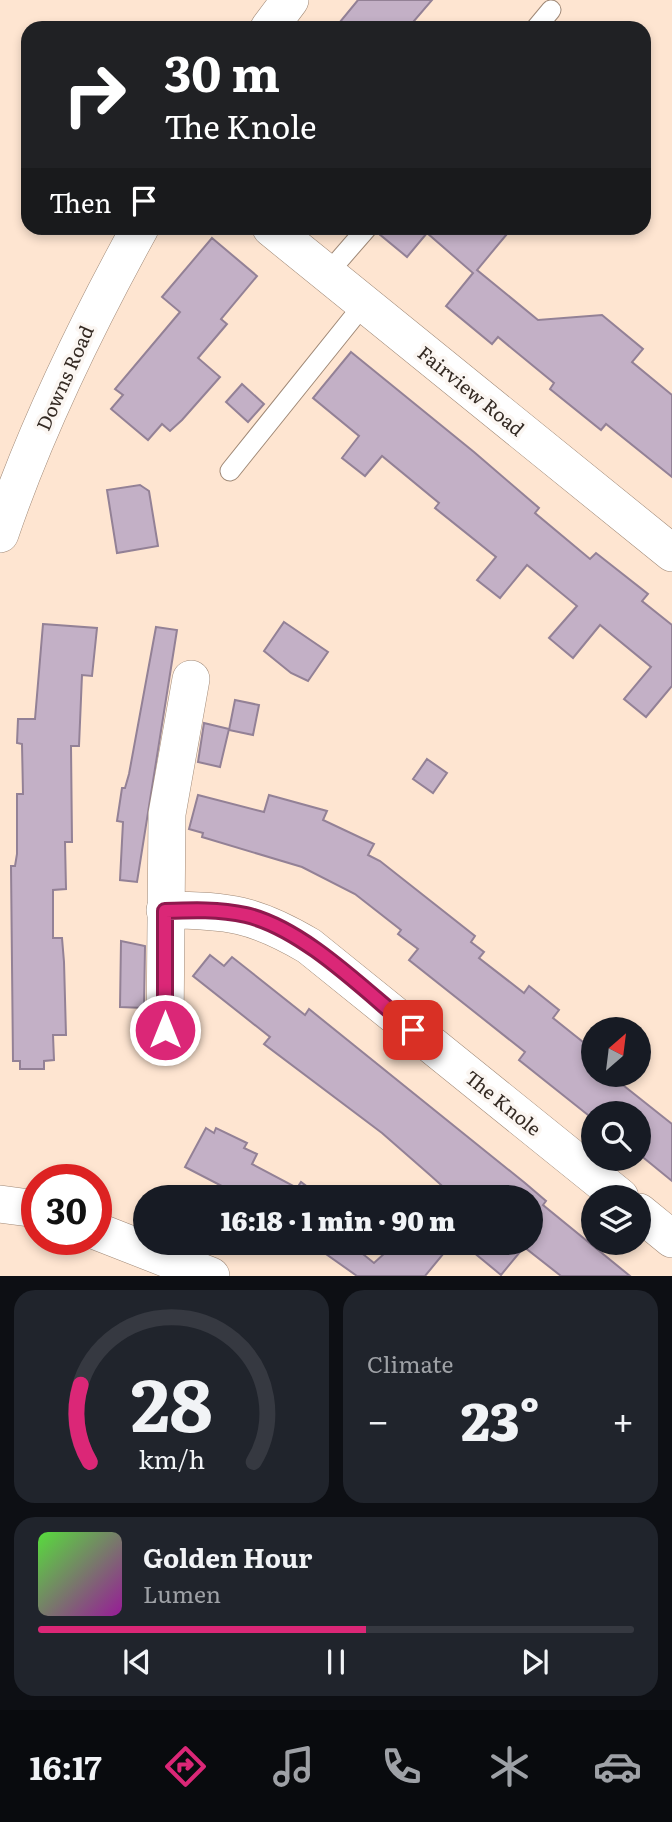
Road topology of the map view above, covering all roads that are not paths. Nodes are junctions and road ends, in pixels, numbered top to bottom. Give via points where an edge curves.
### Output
1 (290, 0) edge
2 (551, 10) dead end
3 (274, 21) edge
4 (542, 21) edge
5 (136, 235) edge
6 (280, 235) edge
7 (360, 235) edge
8 (327, 274) junction
9 (364, 304) junction
10 (230, 471) dead end
11 (0, 534) edge
12 (672, 553) edge
13 (191, 679) dead end
14 (165, 911) junction
15 (165, 1030) dead end
16 (605, 1185) edge
17 (0, 1204) edge
18 (21, 1207) edge
19 (651, 1222) edge
20 (112, 1237) edge
21 (672, 1239) edge
22 (211, 1276) edge

1 - 3 street
2 - 4 lane
5 - 11 street, Downs Road via 83,337
6 - 8 street, Fairview Road
7 - 8 lane
8 - 9 street, Fairview Road
9 - 10 lane
9 - 12 street, Fairview Road
13 - 14 street via 167,814
14 - 15 street
14 - 16 street, The Knole via 214,910 248,916 309,946
17 - 18 street
19 - 21 street
20 - 22 street

